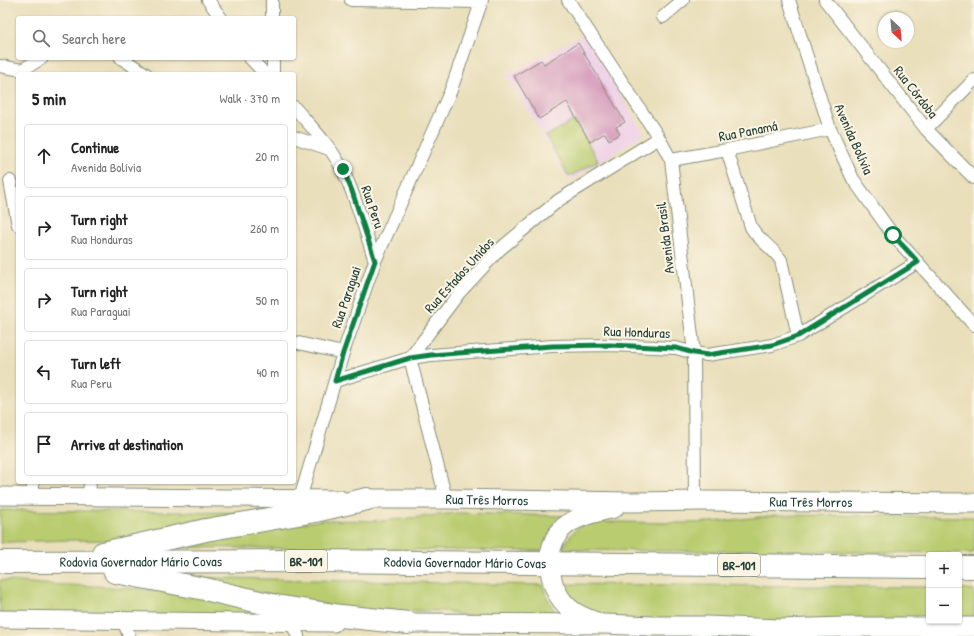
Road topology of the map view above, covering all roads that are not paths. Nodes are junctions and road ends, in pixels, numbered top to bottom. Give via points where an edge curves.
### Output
1 (208, 0) edge
2 (272, 0) edge
3 (351, 0) edge
4 (568, 0) edge
5 (683, 0) edge
6 (789, 0) edge
7 (825, 0) edge
8 (481, 1) edge
9 (220, 16) edge
10 (272, 16) edge
11 (663, 17) dead end
12 (39, 60) edge
13 (124, 60) edge
14 (252, 60) edge
15 (273, 60) edge
16 (0, 66) edge
17 (22, 72) edge
18 (143, 72) edge
19 (263, 72) edge
20 (273, 72) edge
21 (974, 80) edge
22 (296, 109) edge
23 (830, 129) junction
24 (926, 130) junction
25 (296, 138) edge
26 (659, 138) junction
27 (330, 150) junction
28 (727, 150) junction
29 (671, 160) junction
30 (974, 178) edge
31 (9, 181) edge
32 (16, 215) edge
33 (375, 261) junction
34 (918, 262) junction
35 (974, 325) edge
36 (798, 336) junction
37 (296, 342) edge
38 (343, 353) junction
39 (694, 353) junction
40 (410, 358) junction
41 (335, 381) junction
42 (33, 489) edge
43 (89, 489) edge
44 (0, 496) edge
45 (300, 499) junction
46 (367, 499) junction
47 (446, 499) junction
48 (632, 502) junction
49 (695, 502) junction
50 (974, 503) edge
51 (0, 562) edge
52 (62, 562) junction
53 (549, 564) junction
54 (926, 567) edge
55 (962, 567) edge
56 (974, 567) edge
57 (0, 619) edge
58 (123, 620) junction
59 (408, 624) junction
60 (605, 624) junction
61 (974, 627) edge
62 (774, 628) junction
63 (294, 629) edge
64 (656, 631) edge
65 (129, 636) edge
66 (756, 636) edge

1 - 9 street
2 - 10 street
3 - 8 street
4 - 26 street, Avenida Brasil
5 - 11 street
6 - 23 street, Avenida Bolívia
7 - 24 street, Rua Córdoba
8 - 33 street, Rua Paraguai via 451,90
12 - 17 street
13 - 18 street
14 - 19 street
15 - 20 street
16 - 17 street
21 - 24 street
22 - 27 street, Rua Peru
23 - 28 street, Rua Panamá
23 - 34 street, Avenida Bolívia via 853,179 893,235
24 - 30 street, Rua Córdoba
25 - 27 street
26 - 29 street, Avenida Brasil
26 - 40 street, Rua Estados Unidos via 559,200 499,250 460,293
27 - 33 street, Rua Peru via 343,169 352,191
28 - 29 street, Rua Panamá
28 - 36 street via 751,227 781,260
29 - 39 street, Avenida Brasil
31 - 32 street
33 - 38 street, Rua Paraguai
34 - 35 street, Avenida Bolívia
34 - 36 street, Rua Honduras
36 - 39 street, Rua Honduras via 772,345 707,355
37 - 38 street
38 - 41 street, Rua Paraguai
39 - 40 street, Rua Honduras via 676,348 552,346
39 - 49 street, Avenida Brasil
40 - 41 street, Rua Honduras
40 - 47 street
41 - 45 street, Rua Paraguai
42 - 43 main road, Rua Três Morros
42 - 44 main road, Rua Três Morros
43 - 45 main road, Rua Três Morros
45 - 46 main road, Rua Três Morros
46 - 47 main road, Rua Três Morros
46 - 52 highway via 316,511 206,530
47 - 48 main road, Rua Três Morros
48 - 49 main road, Rua Três Morros
48 - 53 main road via 568,524 557,534
49 - 50 main road, Rua Três Morros
51 - 52 highway, Rodovia Governador Mário Covas / BR-101
52 - 53 highway, Rodovia Governador Mário Covas / BR-101 via 312,561
52 - 59 highway via 205,589 276,606
53 - 54 highway, Rodovia Governador Mário Covas / BR-101
53 - 60 main road via 556,592 570,609 585,618
55 - 56 highway
57 - 58 main road
58 - 63 main road
58 - 65 street
59 - 60 main road
59 - 63 main road
60 - 64 main road
61 - 62 main road
62 - 64 main road via 706,626
62 - 66 main road

